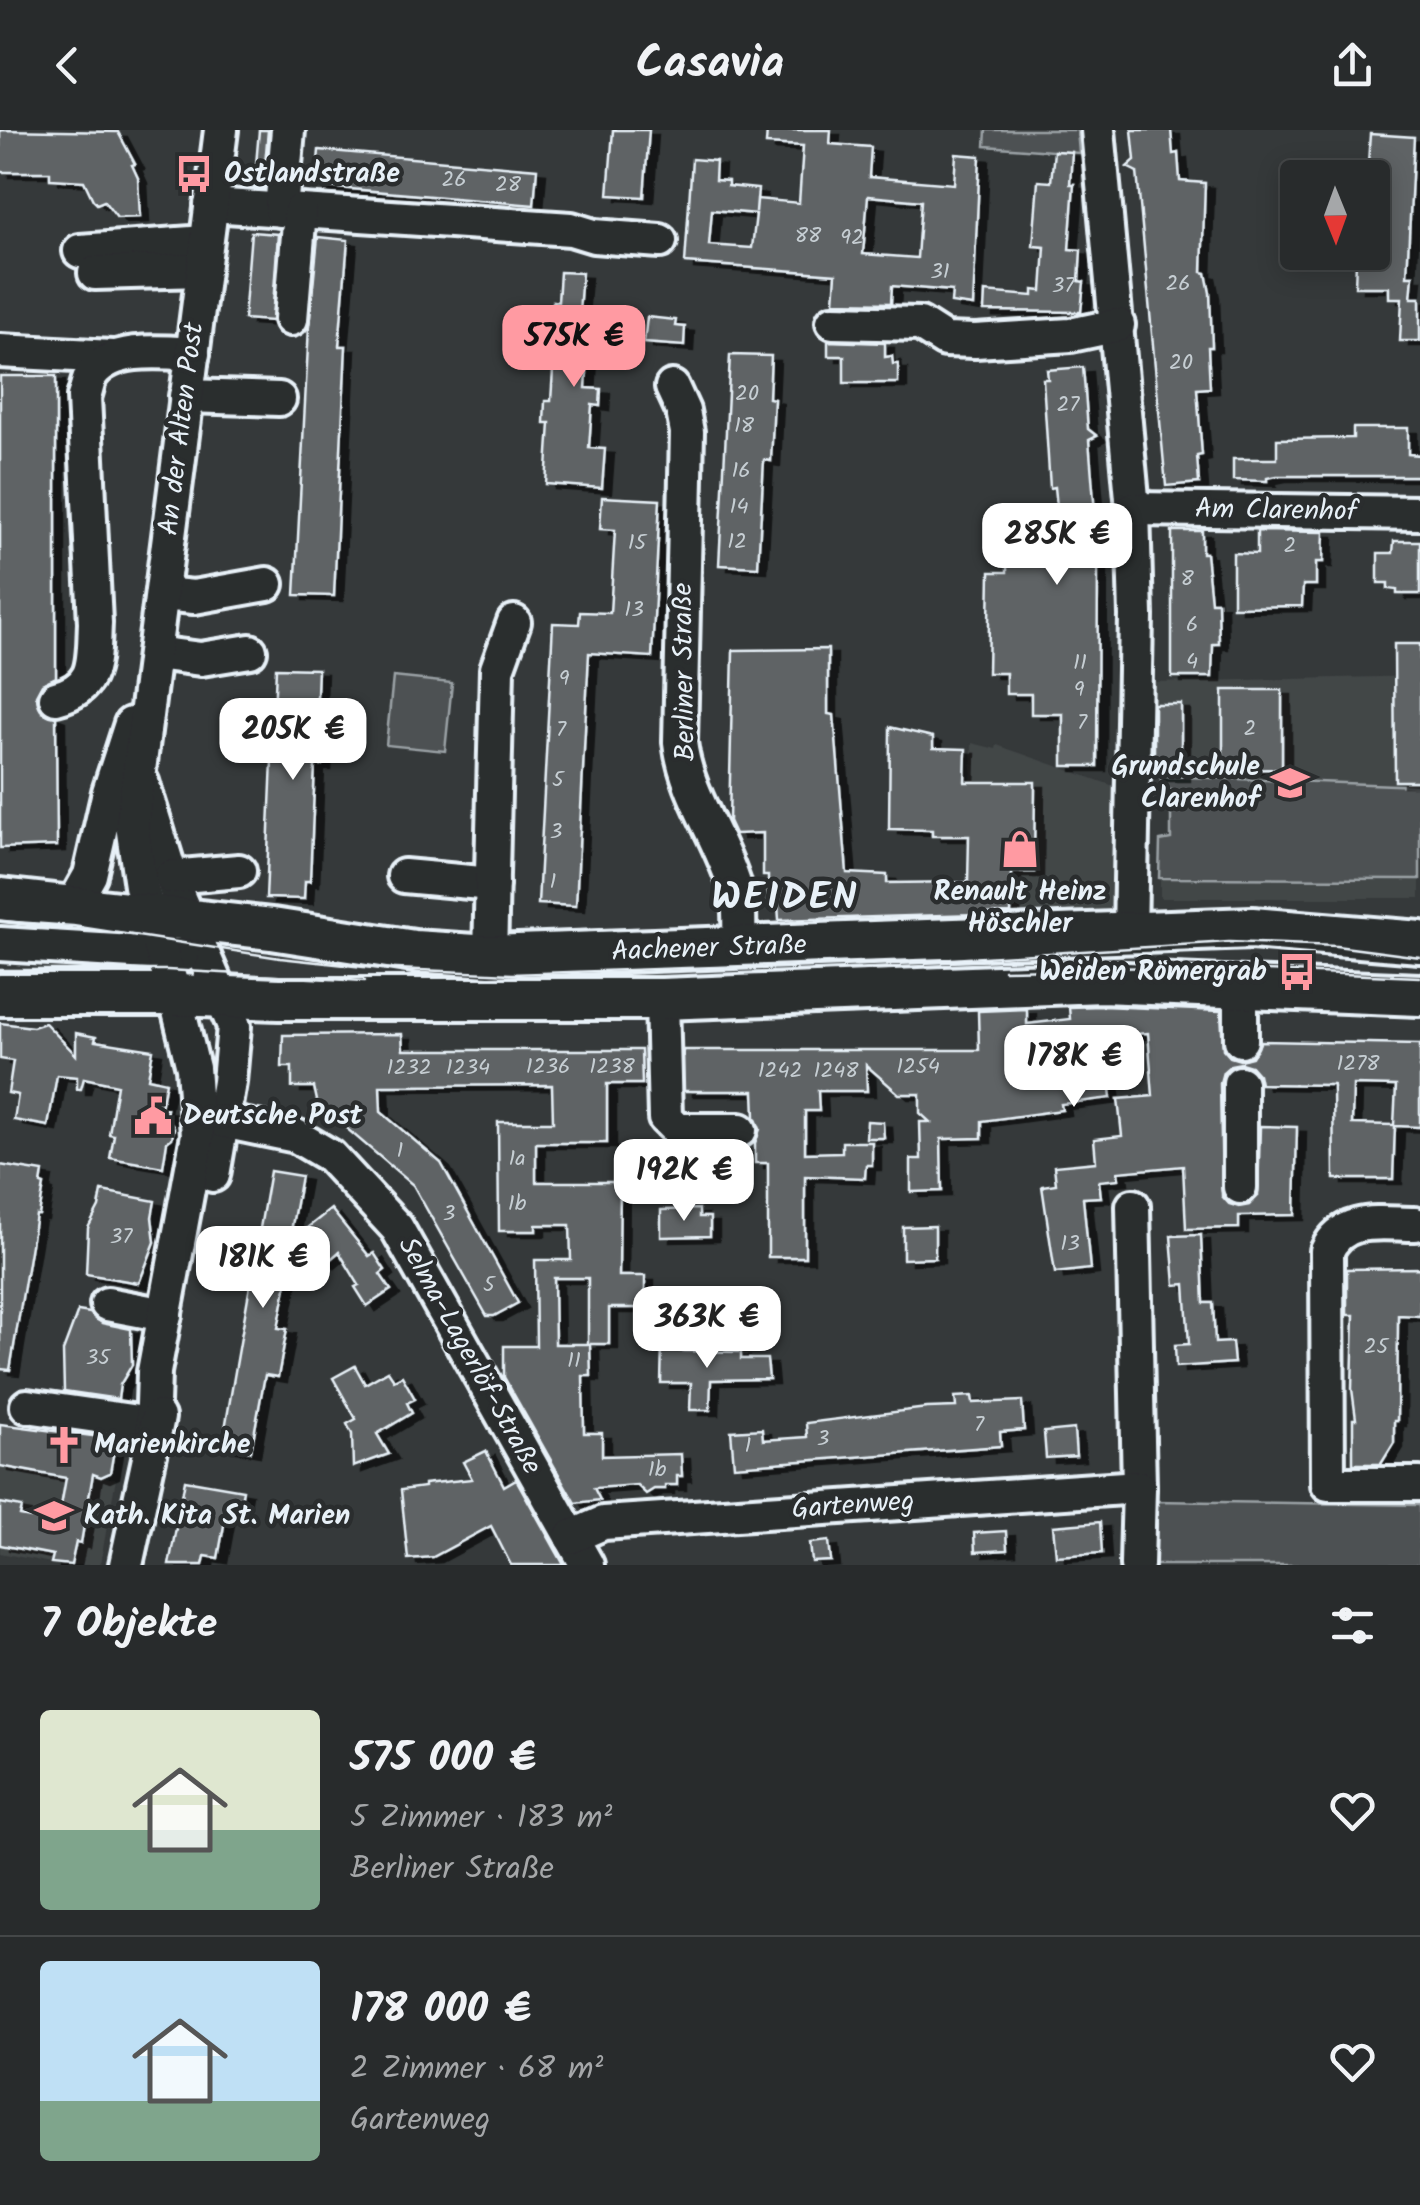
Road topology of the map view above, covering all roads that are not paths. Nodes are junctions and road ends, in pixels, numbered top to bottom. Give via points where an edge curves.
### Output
1 (221, 130) edge
2 (288, 130) edge
3 (1098, 130) edge
4 (211, 205) junction
5 (291, 210) junction
6 (660, 241) dead end
7 (204, 256) junction
8 (88, 262) dead end
9 (291, 318) dead end
10 (833, 322) dead end
11 (1118, 325) junction
12 (0, 351) edge
13 (193, 354) junction
14 (112, 358) junction
15 (672, 387) dead end
16 (186, 396) junction
17 (280, 399) dead end
18 (1133, 509) junction
19 (1420, 513) edge
20 (267, 584) dead end
21 (162, 594) junction
22 (514, 622) dead end
23 (250, 651) dead end
24 (155, 653) junction
25 (56, 698) dead end
26 (140, 773) junction
27 (239, 870) dead end
28 (404, 876) dead end
29 (171, 877) junction
30 (492, 884) junction
31 (0, 899) edge
32 (72, 907) junction
33 (1130, 934) junction
34 (176, 937) junction
35 (1420, 942) edge
36 (0, 944) edge
37 (739, 949) junction
38 (490, 956) junction
39 (1241, 987) junction
40 (1420, 994) edge
41 (0, 995) edge
42 (175, 995) junction
43 (219, 996) junction
44 (662, 999) junction
45 (1241, 1040) dead end
46 (1240, 1084) dead end
47 (223, 1122) junction
48 (740, 1130) dead end
49 (1240, 1187) dead end
50 (1133, 1206) dead end
51 (1415, 1224) dead end
52 (107, 1304) dead end
53 (165, 1315) junction
54 (27, 1406) dead end
55 (152, 1430) junction
56 (1420, 1484) edge
57 (1139, 1487) junction
58 (579, 1551) edge
59 (126, 1565) edge
60 (1137, 1565) edge

1 - 4 street, An der Alten Post
2 - 5 street
3 - 11 street
4 - 5 street
4 - 7 street, An der Alten Post
5 - 6 street via 571,228
5 - 9 street
7 - 8 street
7 - 13 street, An der Alten Post
10 - 11 street via 920,324 946,340 975,341
11 - 18 street
12 - 14 street
13 - 14 street
13 - 16 street, An der Alten Post
14 - 25 street via 92,374 84,397 94,661 86,684
15 - 37 street, Berliner Straße via 687,432 683,768 735,887
16 - 17 street
16 - 21 street, An der Alten Post
18 - 19 street, Am Clarenhof
18 - 33 street
20 - 21 street via 194,597
21 - 24 street, An der Alten Post
22 - 30 street via 496,669
23 - 24 street via 200,659
24 - 26 street, An der Alten Post
24 - 32 street, An der Alten Post via 109,792 90,876
26 - 29 street, An der Alten Post
26 - 34 street, An der Alten Post via 133,844
27 - 29 street
28 - 30 street
29 - 34 street, An der Alten Post
30 - 38 street
31 - 32 main road, Aachener Straße
32 - 34 main road, Aachener Straße
33 - 35 main road, Aachener Straße via 1252,928
33 - 37 main road, Aachener Straße
34 - 36 street
34 - 38 main road, Aachener Straße via 272,928
34 - 42 street
34 - 43 street
37 - 38 main road, Aachener Straße
39 - 40 main road, Aachener Straße
39 - 44 main road, Aachener Straße via 1102,982
39 - 45 street
41 - 42 main road, Aachener Straße
42 - 43 main road, Aachener Straße
42 - 53 street via 193,1068 198,1135
43 - 44 main road, Aachener Straße
43 - 47 street via 234,1026
44 - 48 street via 665,1118 677,1130
46 - 49 street
47 - 55 street via 172,1373
47 - 58 street, Selma-Lagerlöf-Straße via 296,1136 330,1156 374,1200 397,1228
50 - 57 street
51 - 56 street via 1356,1224 1332,1238 1326,1251 1328,1484
52 - 53 street
53 - 55 street
54 - 55 street
55 - 59 street
57 - 58 street, Gartenweg via 604,1523
57 - 60 street

